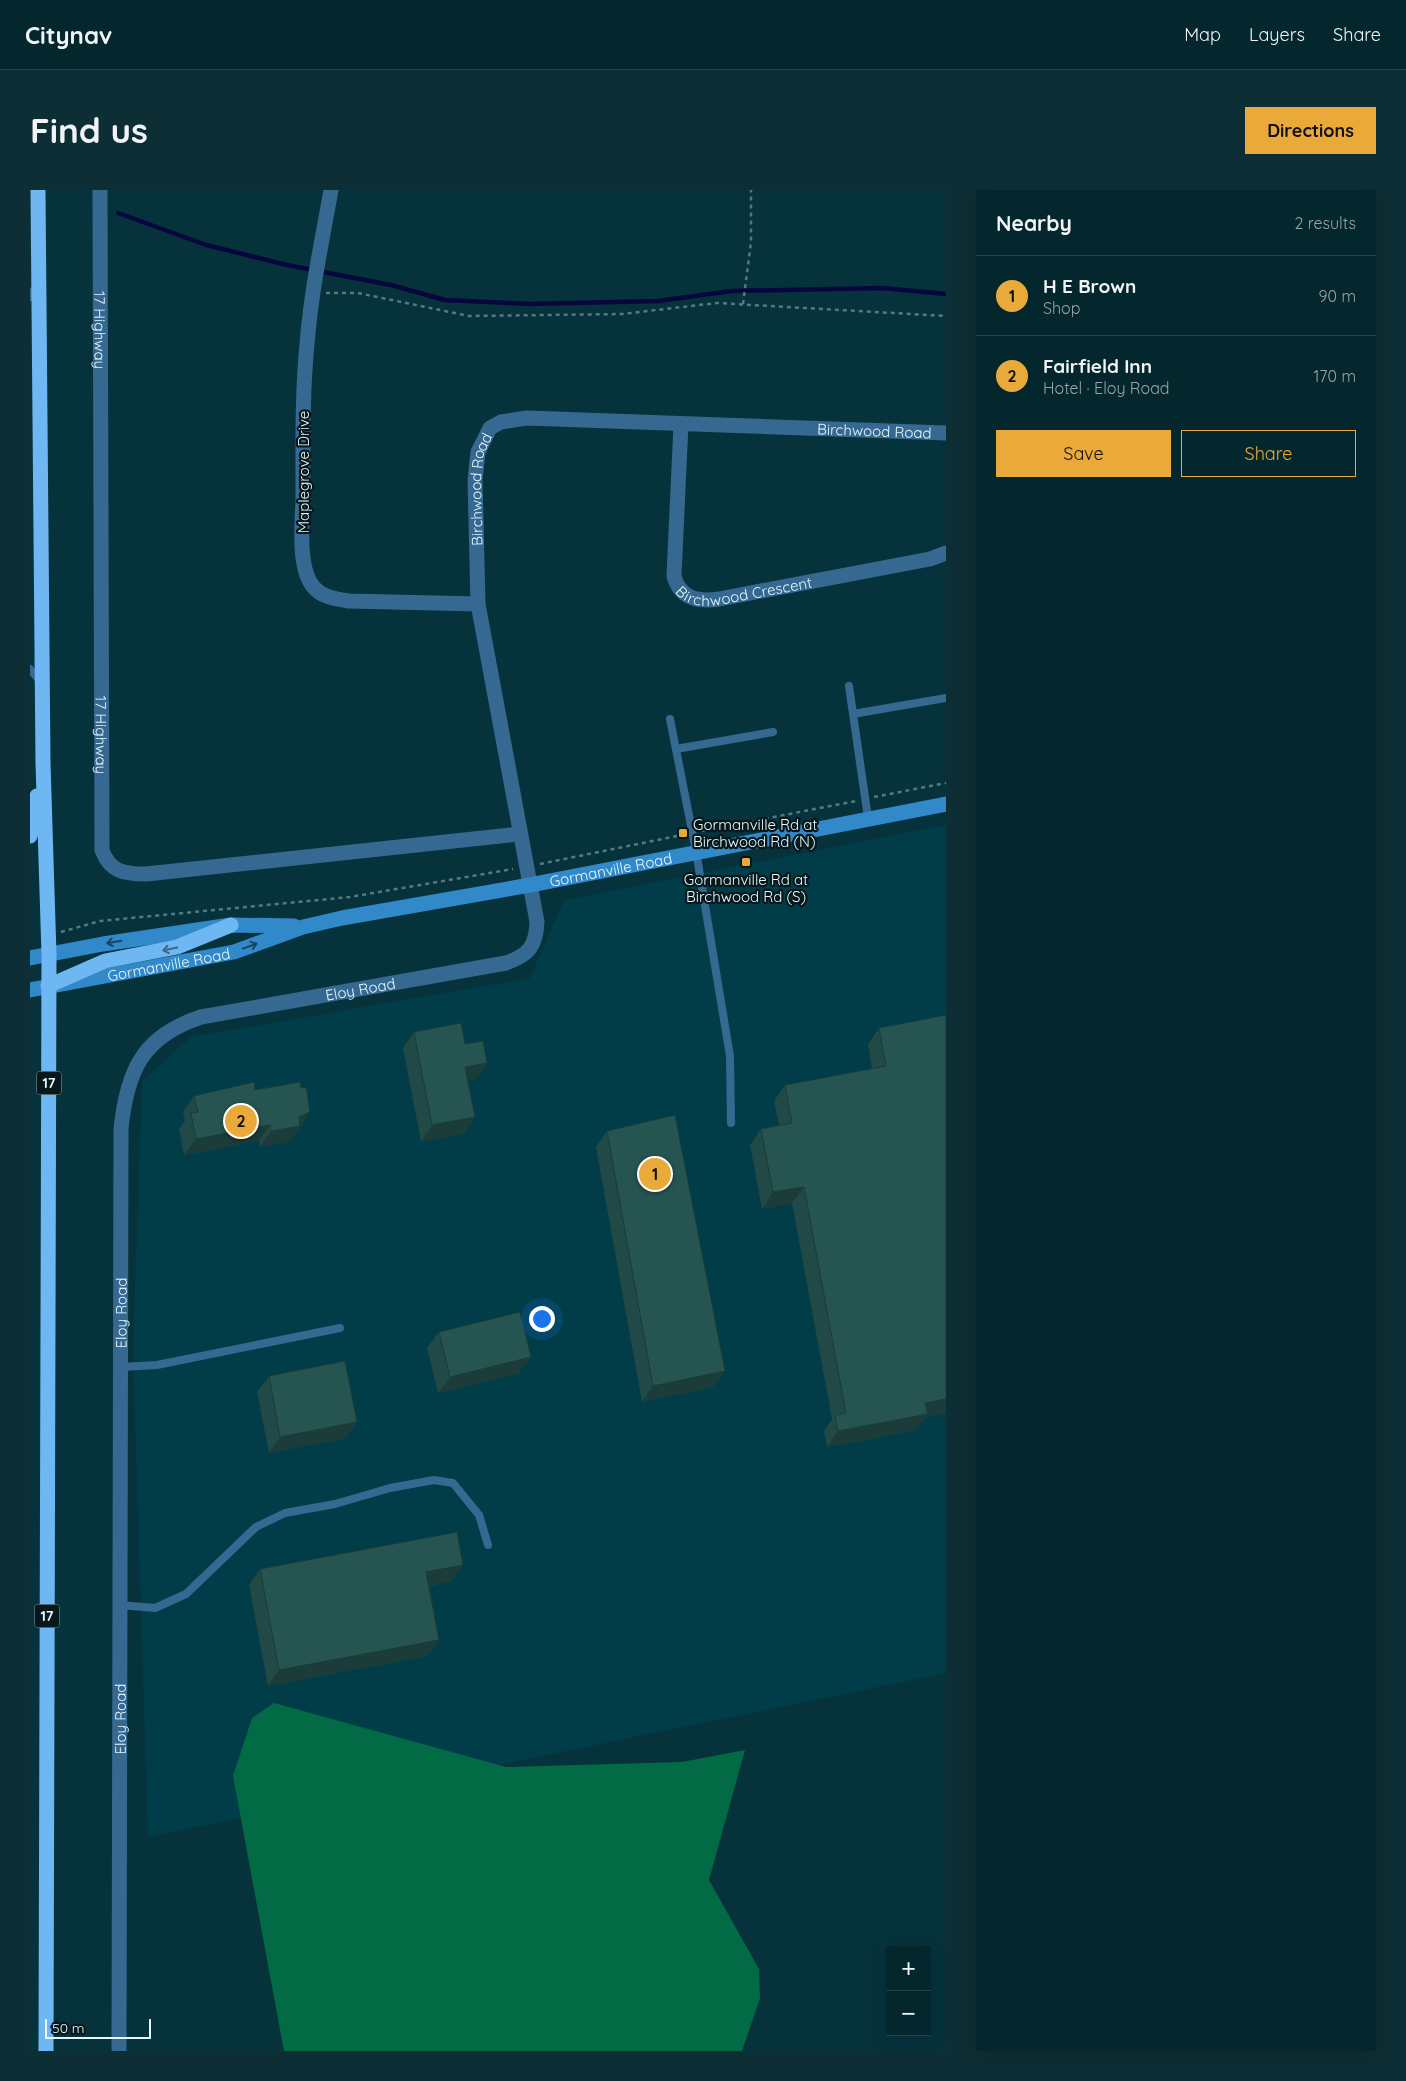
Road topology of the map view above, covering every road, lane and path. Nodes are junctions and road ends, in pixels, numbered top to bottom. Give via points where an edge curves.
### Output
1 (38, 190) edge
2 (100, 190) edge
3 (331, 190) edge
4 (751, 190) edge
5 (39, 282) junction
6 (312, 292) junction
7 (30, 297) edge
8 (743, 304) junction
9 (946, 316) edge
10 (681, 424) junction
11 (946, 434) edge
12 (946, 553) edge
13 (478, 604) junction
14 (30, 669) edge
15 (43, 684) junction
16 (848, 686) dead end
17 (946, 698) edge
18 (853, 714) junction
19 (670, 719) dead end
20 (773, 732) dead end
21 (676, 749) junction
22 (43, 763) junction
23 (946, 783) edge
24 (865, 799) junction
25 (946, 804) edge
26 (868, 818) junction
27 (692, 833) junction
28 (519, 834) junction
29 (30, 836) edge
30 (696, 851) junction
31 (526, 867) junction
32 (530, 885) junction
33 (231, 925) junction
34 (303, 926) junction
35 (48, 936) junction
36 (49, 955) junction
37 (30, 958) edge
38 (48, 986) junction
39 (30, 990) edge
40 (731, 1123) dead end
41 (340, 1328) dead end
42 (120, 1367) junction
43 (488, 1545) dead end
44 (120, 1605) junction
45 (46, 2051) edge
46 (118, 2051) edge

1 - 5 highway, 17
2 - 28 street, 17 Highway via 102,850 111,867 119,872 146,874
3 - 6 street, Maplegrove Drive
4 - 8 path via 750,242
5 - 7 lane
5 - 15 highway, 17
6 - 8 path via 358,293 469,316 622,314 717,303
6 - 13 street, Maplegrove Drive via 304,380 302,506 304,559 312,586 327,596 349,601
8 - 9 path
10 - 11 street, Birchwood Road
10 - 12 street, Birchwood Crescent via 674,576 676,586 694,600 729,597 930,559
10 - 13 street, Birchwood Road via 527,418 501,422 490,428 480,446 476,464
13 - 28 street, Birchwood Road
14 - 15 lane
15 - 22 highway, 17
16 - 18 lane
17 - 18 lane
18 - 24 lane
19 - 21 lane
20 - 21 lane
21 - 27 lane
22 - 29 highway
22 - 35 highway, 17
23 - 24 path
24 - 26 lane
24 - 27 path
25 - 26 main road, Gormanville Road
26 - 30 main road, Gormanville Road
27 - 30 lane
27 - 31 path
28 - 31 street, Birchwood Road
30 - 32 main road, Gormanville Road
30 - 40 lane via 730,1056
31 - 32 street, Birchwood Road
31 - 35 path via 350,897 100,921
32 - 34 main road, Gormanville Road
32 - 42 street, Eloy Road via 537,922 536,936 531,948 521,958 506,964 201,1017 183,1023 153,1043 130,1079 121,1129
33 - 34 main road, Gormanville Road
33 -> 36 main road, Gormanville Road
33 -> 38 highway via 178,947 105,962
38 -> 34 main road, Gormanville Road via 234,952
35 - 36 highway, 17
36 - 37 main road, Gormanville Road
36 - 38 highway, 17
38 - 39 main road, Gormanville Road
38 - 45 highway, 17
41 - 42 lane via 157,1365
42 - 44 street, Eloy Road
43 - 44 lane via 479,1515 453,1483 434,1480 285,1513 256,1527 186,1594 155,1608
44 - 46 street, Eloy Road

